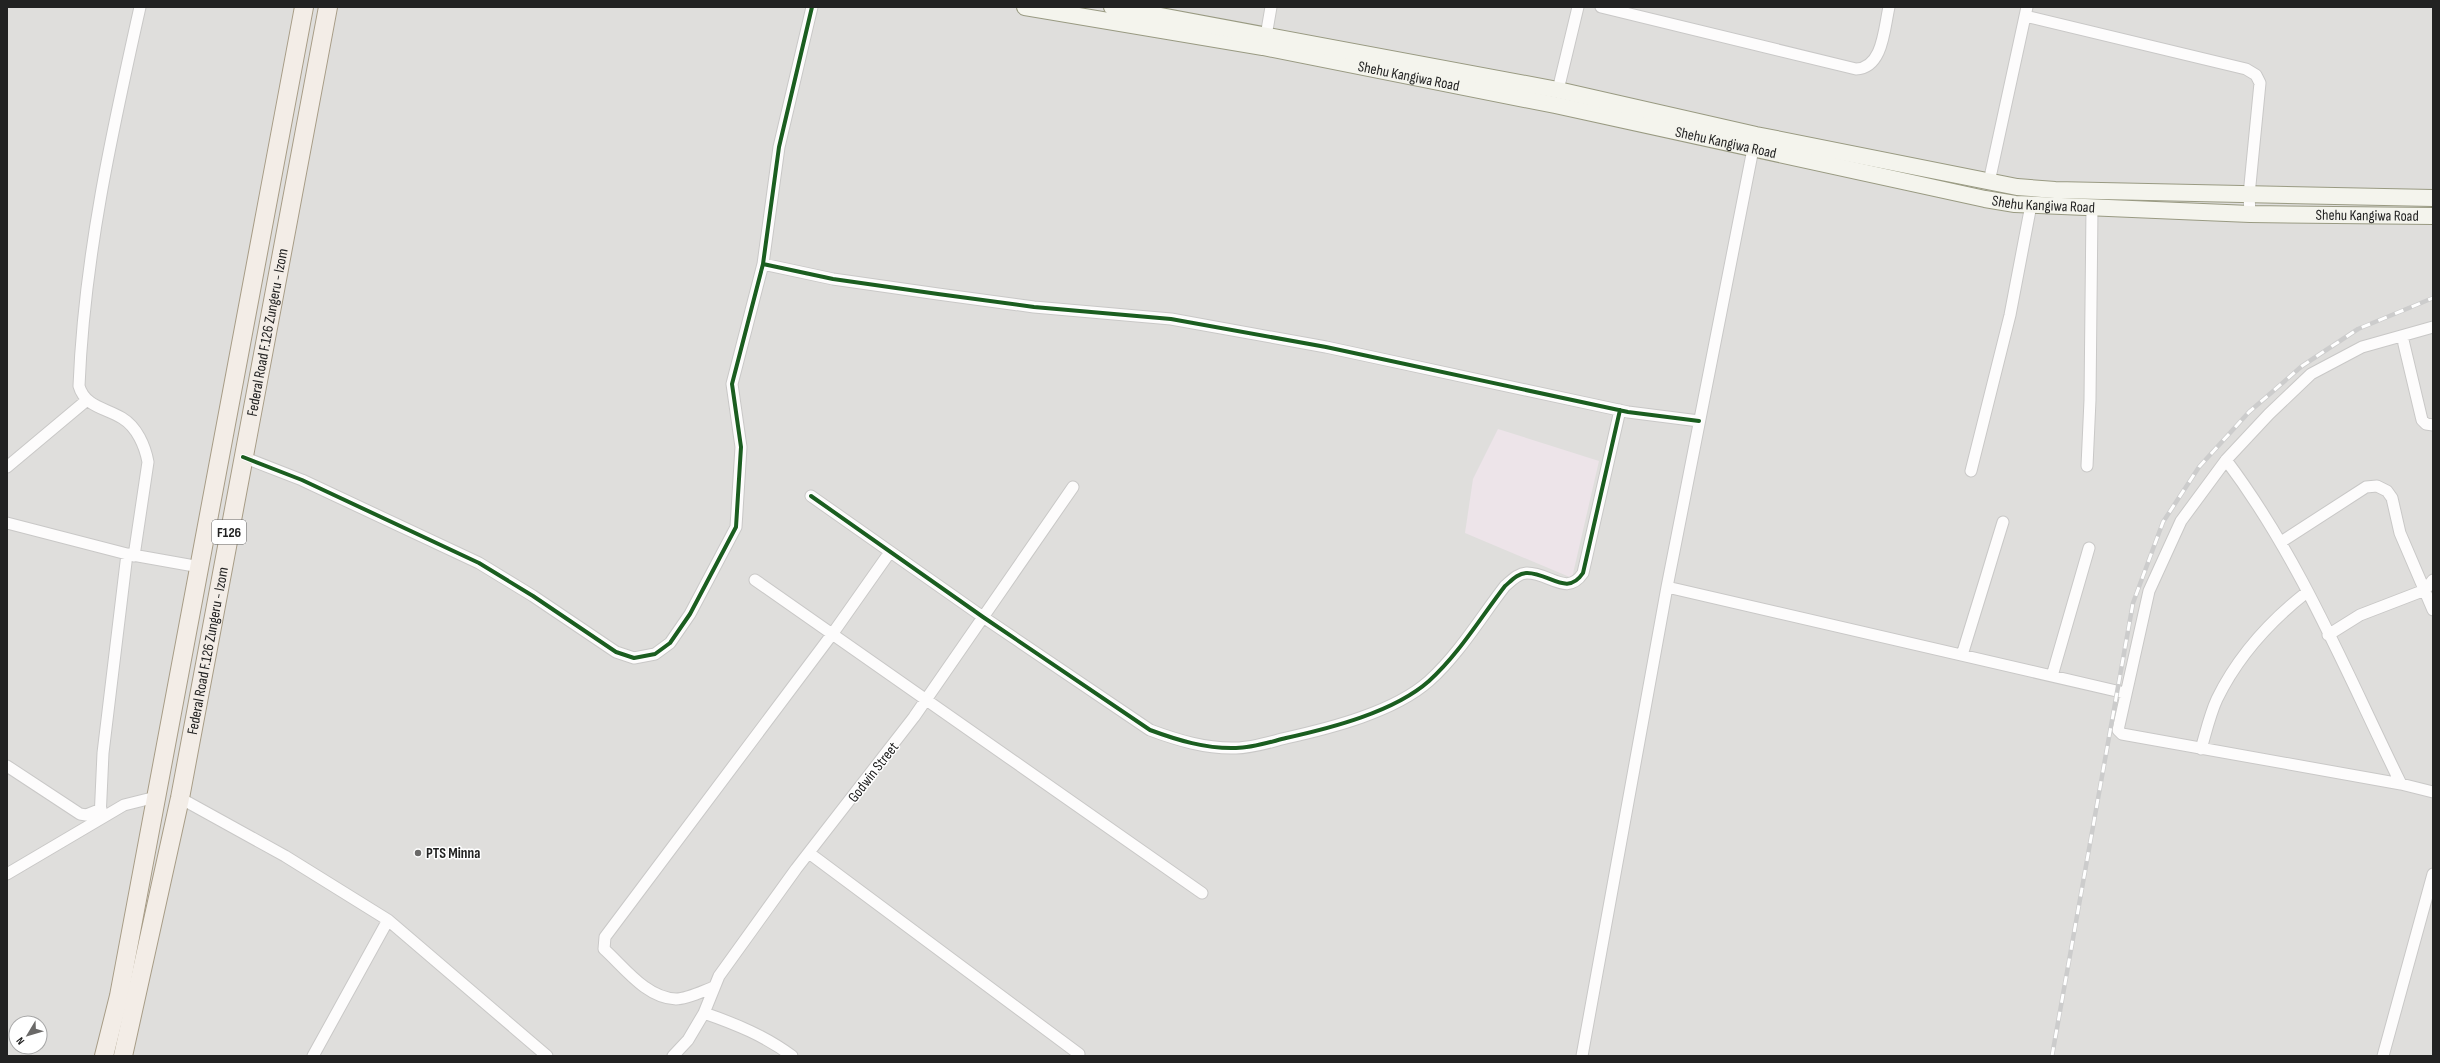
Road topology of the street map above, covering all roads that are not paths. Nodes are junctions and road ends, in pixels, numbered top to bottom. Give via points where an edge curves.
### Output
1 (140, 7) edge
2 (304, 7) edge
3 (328, 7) edge
4 (812, 7) edge
5 (1025, 7) edge
6 (1112, 7) edge
7 (1271, 7) edge
8 (1578, 7) edge
9 (1601, 7) edge
10 (1889, 7) edge
11 (2026, 12) edge
12 (1266, 36) junction
13 (1558, 90) junction
14 (1753, 149) junction
15 (1988, 182) junction
16 (2249, 195) junction
17 (2433, 198) edge
18 (2032, 205) junction
19 (2092, 208) junction
20 (2250, 214) junction
21 (2433, 216) edge
22 (763, 264) junction
23 (252, 290) junction
24 (274, 293) junction
25 (2433, 327) edge
26 (2399, 337) junction
27 (86, 400) junction
28 (1620, 410) junction
29 (1699, 421) junction
30 (2433, 425) edge
31 (243, 457) junction
32 (2226, 460) junction
33 (2087, 466) dead end
34 (7, 467) edge
35 (1971, 471) dead end
36 (1073, 487) dead end
37 (811, 496) dead end
38 (2003, 522) dead end
39 (7, 523) edge
40 (2281, 542) junction
41 (2089, 548) dead end
42 (890, 552) junction
43 (131, 555) junction
44 (200, 567) junction
45 (756, 580) dead end
46 (2433, 580) edge
47 (1667, 587) junction
48 (2425, 590) junction
49 (2307, 592) junction
50 (2433, 610) edge
51 (983, 617) junction
52 (833, 633) junction
53 (2328, 635) junction
54 (1962, 655) junction
55 (2052, 676) junction
56 (2125, 693) junction
57 (927, 699) junction
58 (2201, 749) junction
59 (7, 766) edge
60 (2401, 784) junction
61 (2433, 792) edge
62 (156, 797) junction
63 (180, 798) junction
64 (100, 814) junction
65 (809, 853) junction
66 (7, 874) edge
67 (2433, 874) edge
68 (1202, 893) dead end
69 (388, 920) junction
70 (714, 987) junction
71 (704, 1013) junction
72 (1079, 1054) dead end
73 (104, 1056) edge
74 (123, 1056) edge
75 (313, 1056) edge
76 (547, 1056) edge
77 (673, 1056) edge
78 (792, 1056) edge
79 (1582, 1056) edge
80 (2383, 1056) edge

1 - 27 street via 119,100 89,260 79,386
2 - 23 main road, Federal Road F.126 Zungeru - Izom / F126
3 - 24 main road, Federal Road F.126 Zungeru - Izom / F126
4 - 22 street via 779,147
5 - 14 main road, Shehu Kangiwa Road via 1278,50 1555,105
6 - 12 main road, Shehu Kangiwa Road
7 - 12 street
8 - 13 street
9 - 10 street via 1856,69 1872,63 1878,55
11 - 15 street
11 - 16 street via 2246,69 2256,75 2260,83
12 - 13 main road, Shehu Kangiwa Road
13 - 15 main road, Shehu Kangiwa Road via 1756,135
14 - 18 main road, Shehu Kangiwa Road via 1986,199
14 - 29 street
15 - 16 main road, Shehu Kangiwa Road via 2055,190
16 - 17 main road, Shehu Kangiwa Road
16 - 20 street
18 - 19 main road, Shehu Kangiwa Road
18 - 35 street via 2010,315
19 - 20 main road, Shehu Kangiwa Road
19 - 33 street
20 - 21 main road, Shehu Kangiwa Road
22 - 28 street via 833,278 975,299 1170,319 1326,347
22 - 31 street via 732,384 741,448 736,527 690,614 670,643 655,654 634,658 616,652 479,563 302,480
23 - 24 main road
23 - 44 main road, Federal Road F.126 Zungeru - Izom / F126
24 - 31 main road, Federal Road F.126 Zungeru - Izom / F126
25 - 26 street
26 - 30 street via 2413,375 2422,420
26 - 32 street via 2362,347 2312,374 2269,414
27 - 34 street
27 - 43 street via 123,418 139,436 146,450 148,462
28 - 29 street
28 - 51 street via 1584,573 1577,583 1569,585 1526,573 1516,577 1428,681 1408,695 1368,715 1326,729 1236,748 1175,739 1150,730
29 - 47 street
31 - 63 main road, Federal Road F.126 Zungeru - Izom / F126
32 - 40 street via 2255,499
32 - 56 street via 2180,522 2149,591
36 - 51 street, Godwin Street
37 - 42 street
38 - 54 street
39 - 43 street
40 - 48 street via 2366,487 2377,486 2387,491 2392,498 2400,533
40 - 49 street
41 - 55 street
42 - 51 street
42 - 52 street
43 - 44 street
43 - 64 street via 103,753
44 - 62 main road, Federal Road F.126 Zungeru - Izom / F126
45 - 52 street
46 - 48 street
47 - 54 street
47 - 79 street
48 - 50 street
48 - 53 street via 2360,615
49 - 53 street
49 - 58 street via 2280,612 2229,677 2217,700
51 - 57 street, Godwin Street
52 - 57 street
52 - 70 street via 604,937 604,949 656,994 675,999
53 - 60 street
54 - 55 street
55 - 56 street
56 - 58 street via 2118,730 2122,734
57 - 65 street, Godwin Street via 886,756
57 - 68 street
58 - 60 street
59 - 64 street via 80,814
60 - 61 street
62 - 64 street
62 - 73 main road, Federal Road F.126 Zungeru - Izom / F126
63 - 69 street via 285,856
63 - 74 main road, Federal Road F.126 Zungeru - Izom / F126
64 - 66 street
65 - 70 street, Godwin Street
65 - 72 street
67 - 80 street
69 - 75 street
69 - 76 street
70 - 71 street, Godwin Street
71 - 77 street, Godwin Street via 688,1040
71 - 78 street via 741,1026 774,1043

